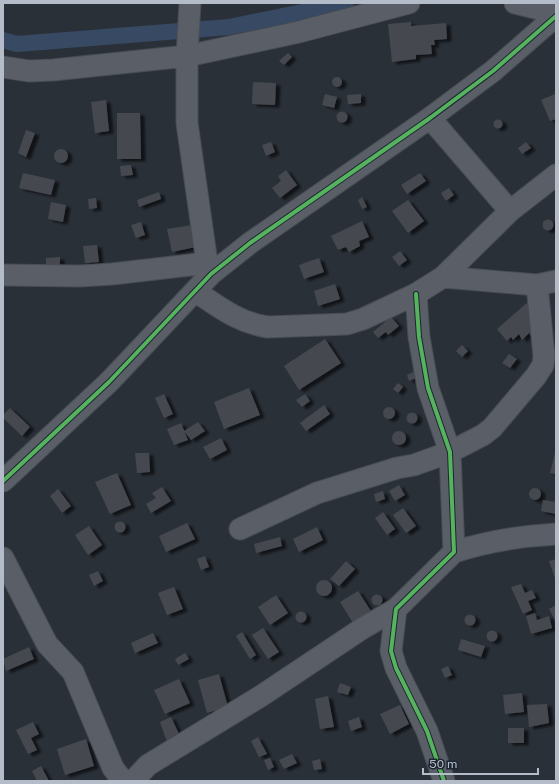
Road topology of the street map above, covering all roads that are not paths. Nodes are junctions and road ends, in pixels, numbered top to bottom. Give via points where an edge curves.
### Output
1 (190, 3) edge
2 (409, 3) edge
3 (517, 3) edge
4 (556, 14) edge
5 (187, 56) junction
6 (3, 67) edge
7 (430, 118) junction
8 (554, 180) edge
9 (510, 212) junction
10 (209, 268) junction
11 (3, 275) edge
12 (443, 278) junction
13 (546, 283) edge
14 (195, 291) junction
15 (416, 294) junction
16 (450, 452) junction
17 (3, 481) edge
18 (240, 529) dead end
19 (556, 534) edge
20 (454, 552) junction
21 (3, 558) edge
22 (396, 609) junction
23 (123, 781) edge
24 (133, 781) edge
25 (444, 781) edge

1 - 5 street
2 - 5 street via 299,32
3 - 4 street
4 - 7 street via 493,71
5 - 6 street via 53,70 29,71
5 - 10 street via 188,131
7 - 9 street
7 - 10 street via 250,243
8 - 9 street
9 - 12 street
10 - 11 street via 80,276
10 - 14 street
12 - 13 street
12 - 15 street
13 - 16 street via 543,365 492,428
14 - 15 street via 234,317 268,327 347,324
14 - 17 street via 109,382
15 - 16 street via 419,337 428,388
16 - 18 street via 414,465 332,487
16 - 20 street
19 - 20 street via 483,542
20 - 22 street
21 - 23 street via 47,644 73,672 113,768
22 - 24 street via 148,765
22 - 25 street via 392,659 426,731

